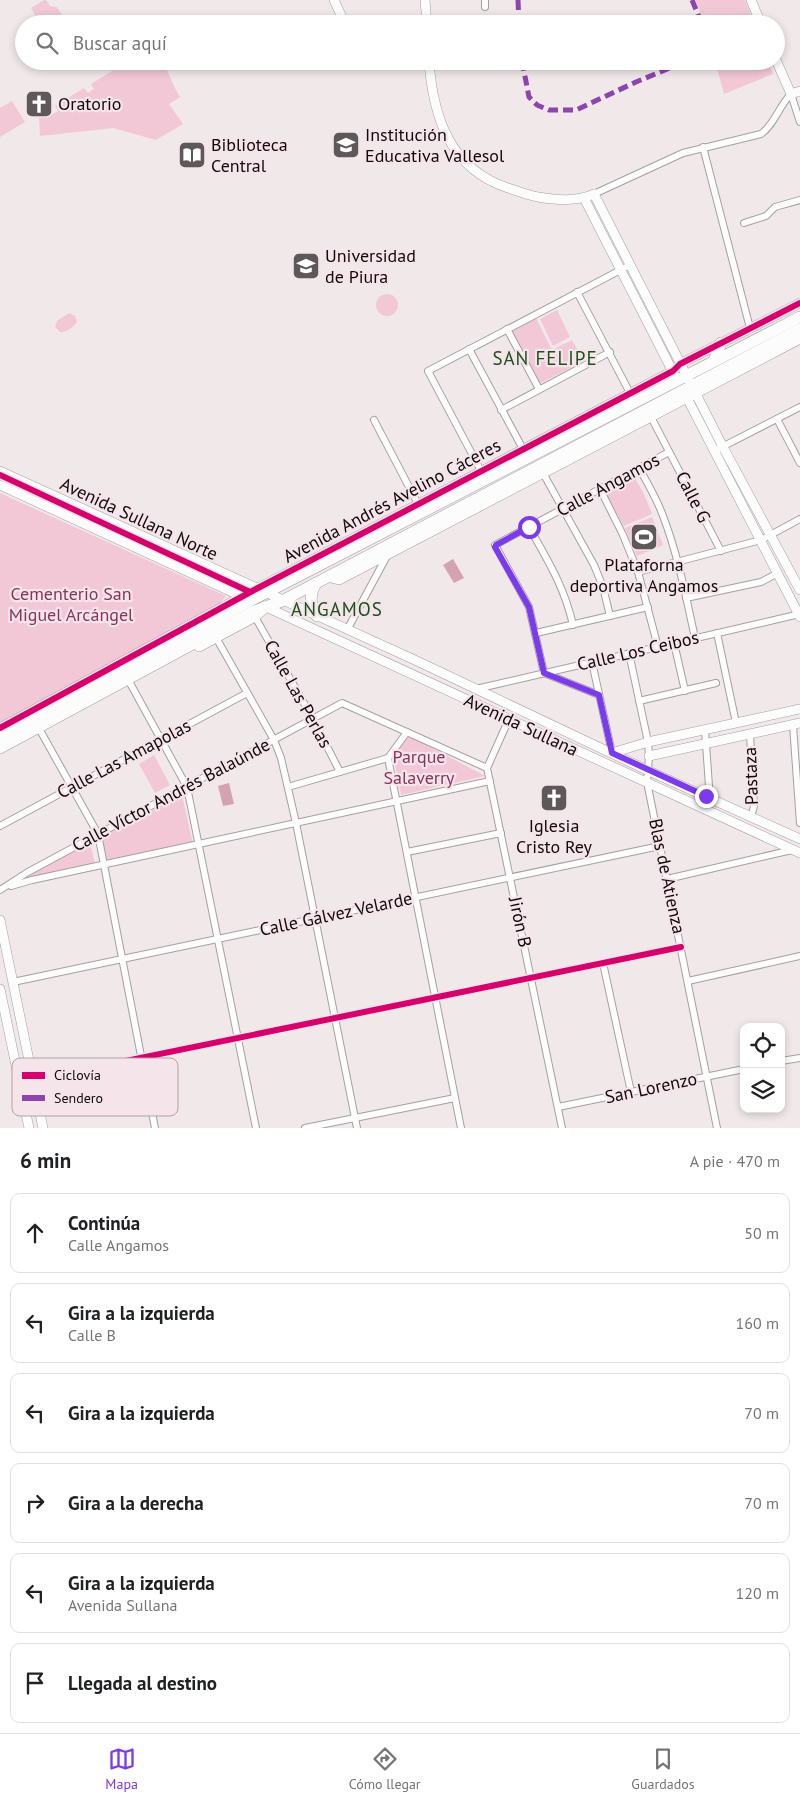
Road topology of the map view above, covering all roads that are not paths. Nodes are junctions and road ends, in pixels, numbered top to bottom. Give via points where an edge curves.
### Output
1 (334, 0) edge
2 (425, 0) edge
3 (751, 0) edge
4 (341, 15) edge
5 (426, 15) edge
6 (757, 15) edge
7 (430, 70) edge
8 (782, 70) edge
9 (795, 93) edge
10 (800, 122) edge
11 (703, 148) junction
12 (594, 194) junction
13 (584, 198) junction
14 (800, 200) edge
15 (744, 223) dead end
16 (630, 265) junction
17 (621, 269) junction
18 (577, 292) junction
19 (800, 302) edge
20 (800, 317) edge
21 (750, 328) junction
22 (507, 329) junction
23 (800, 329) edge
24 (800, 339) edge
25 (721, 343) junction
26 (469, 349) junction
27 (610, 352) junction
28 (714, 361) junction
29 (680, 364) junction
30 (685, 385) junction
31 (540, 390) junction
32 (630, 393) junction
33 (800, 407) edge
34 (502, 410) junction
35 (651, 417) junction
36 (777, 419) junction
37 (374, 420) dead end
38 (723, 447) junction
39 (523, 449) junction
40 (714, 451) junction
41 (669, 452) junction
42 (800, 463) edge
43 (640, 468) junction
44 (0, 471) edge
45 (481, 471) junction
46 (543, 473) junction
47 (0, 485) edge
48 (600, 489) junction
49 (418, 504) junction
50 (563, 509) junction
51 (800, 520) edge
52 (529, 527) junction
53 (772, 534) junction
54 (760, 540) junction
55 (721, 551) junction
56 (388, 554) junction
57 (677, 562) junction
58 (638, 572) junction
59 (778, 573) junction
60 (327, 577) junction
61 (316, 583) junction
62 (800, 590) edge
63 (261, 591) junction
64 (686, 598) junction
65 (246, 599) junction
66 (282, 601) junction
67 (295, 606) junction
68 (267, 607) junction
69 (648, 608) junction
70 (800, 615) edge
71 (317, 616) junction
72 (610, 616) junction
73 (254, 617) junction
74 (291, 618) junction
75 (573, 625) junction
76 (347, 630) junction
77 (536, 633) junction
78 (717, 633) junction
79 (214, 635) junction
80 (695, 638) junction
81 (674, 643) junction
82 (658, 647) junction
83 (629, 653) junction
84 (592, 662) junction
85 (544, 673) junction
86 (130, 683) junction
87 (716, 683) dead end
88 (476, 689) junction
89 (685, 691) junction
90 (247, 693) junction
91 (599, 695) junction
92 (468, 700) junction
93 (639, 701) junction
94 (800, 709) edge
95 (313, 719) junction
96 (508, 719) junction
97 (736, 723) junction
98 (797, 724) edge
99 (0, 728) edge
100 (705, 730) junction
101 (41, 732) junction
102 (407, 732) junction
103 (750, 734) junction
104 (0, 737) edge
105 (161, 739) junction
106 (274, 740) junction
107 (648, 742) junction
108 (707, 744) junction
109 (0, 748) edge
110 (612, 753) junction
111 (0, 754) edge
112 (649, 756) junction
113 (388, 758) junction
114 (488, 768) junction
115 (649, 770) junction
116 (340, 772) junction
117 (490, 781) junction
118 (647, 782) junction
119 (72, 787) junction
120 (187, 787) junction
121 (288, 787) junction
122 (706, 796) junction
123 (397, 801) junction
124 (751, 817) junction
125 (296, 823) junction
126 (800, 824) edge
127 (0, 826) edge
128 (501, 833) junction
129 (98, 834) junction
130 (798, 838) edge
131 (199, 844) junction
132 (660, 846) junction
133 (407, 852) junction
134 (797, 852) edge
135 (103, 864) junction
136 (28, 872) junction
137 (511, 877) junction
138 (667, 879) junction
139 (32, 880) junction
140 (1, 889) edge
141 (416, 897) junction
142 (315, 918) junction
143 (0, 920) edge
144 (218, 939) junction
145 (681, 947) junction
146 (800, 956) edge
147 (122, 959) junction
148 (604, 963) junction
149 (532, 978) junction
150 (688, 981) junction
151 (13, 982) junction
152 (0, 989) edge
153 (436, 997) junction
154 (335, 1018) junction
155 (238, 1038) junction
156 (14, 1058) edge
157 (29, 1058) edge
158 (141, 1058) joint
159 (800, 1058) edge
160 (785, 1060) edge
161 (740, 1070) edge
162 (707, 1077) junction
163 (631, 1092) junction
164 (455, 1098) junction
165 (558, 1108) junction
166 (36, 1116) edge
167 (27, 1118) joint
168 (355, 1118) junction
169 (29, 1128) edge
170 (256, 1128) edge
171 (305, 1128) edge
172 (357, 1128) edge
173 (462, 1128) edge
174 (562, 1128) edge
175 (718, 1128) edge

1 - 4 street
2 - 5 street
3 - 6 street
7 - 13 street via 439,119 447,137 469,166 501,186 530,196
8 - 9 street
9 - 10 street
9 - 11 street via 784,102 761,134
11 - 12 street via 683,153
11 - 21 street
12 - 13 street
12 - 16 street
13 - 17 street
14 - 15 street via 775,207 766,216
16 - 17 street
16 - 29 street
17 - 18 street
17 - 30 street
18 - 22 street
18 - 27 street
19 - 21 street
20 - 28 highway, Avenida Andrés Avelino Cáceres
21 - 25 street
22 - 26 street
22 - 31 street
23 - 30 highway, Avenida Andrés Avelino Cáceres
24 - 30 street, Avenida Andrés Avelino Cáceres
25 - 28 highway
25 - 29 street
26 - 34 street
26 - 45 street via 428,371
27 - 31 street
27 - 32 street
28 - 30 highway, Avenida Andrés Avelino Cáceres
29 - 30 street
30 - 32 street, Avenida Andrés Avelino Cáceres
30 - 35 street, Avenida Andrés Avelino Cáceres
30 - 38 street
30 - 40 street
30 - 60 highway, Avenida Andrés Avelino Cáceres
30 - 63 highway, Avenida Andrés Avelino Cáceres
31 - 34 street
32 - 39 street, Avenida Andrés Avelino Cáceres
33 - 36 street
34 - 39 street
35 - 41 street, Calle G
35 - 46 street, Avenida Andrés Avelino Cáceres
36 - 38 street
36 - 42 street
37 - 49 street
38 - 40 street
38 - 53 street
39 - 45 street, Avenida Andrés Avelino Cáceres
40 - 54 street
41 - 43 street, Calle Angamos
41 - 55 street, Calle G
43 - 48 street, Calle Angamos
43 - 57 street via 661,510
44 - 63 street, Avenida Sullana Norte
45 - 49 street, Avenida Andrés Avelino Cáceres
46 - 50 street
46 - 56 street, Avenida Andrés Avelino Cáceres
47 - 65 street, Avenida Sullana Norte
48 - 50 street, Calle Angamos
48 - 58 street
49 - 63 street, Avenida Andrés Avelino Cáceres
50 - 52 street, Calle Angamos
50 - 72 street via 596,571
51 - 53 street
52 - 75 street via 560,584
52 - 77 street, Calle Angamos via 495,547 525,598
53 - 54 street
53 - 62 street
54 - 55 street
54 - 59 street
55 - 57 street
56 - 60 street, Avenida Andrés Avelino Cáceres via 339,580
56 - 76 street
57 - 58 street
57 - 64 street
58 - 69 street
59 - 64 street via 761,582
59 - 70 street
60 - 61 highway, Avenida Andrés Avelino Cáceres
61 - 66 highway, Avenida Andrés Avelino Cáceres
61 - 71 highway via 311,600
63 - 65 highway, Avenida Andrés Avelino Cáceres
63 - 66 street, Avenida Sullana
64 - 80 street
65 - 68 street, Avenida Sullana
65 - 99 street, Avenida Andrés Avelino Cáceres
65 - 104 highway, Avenida Andrés Avelino Cáceres
66 - 67 street, Avenida Sullana
66 - 68 highway, Avenida Andrés Avelino Cáceres
67 - 71 street, Avenida Sullana
67 - 74 street via 290,611
68 - 73 street, Avenida Andrés Avelino Cáceres
68 - 74 street, Avenida Sullana
68 - 79 highway, Avenida Andrés Avelino Cáceres via 252,612
69 - 72 street
69 - 82 street
70 - 78 street, Calle Los Ceibos
71 - 76 street, Avenida Sullana
72 - 75 street
73 - 79 street, Avenida Andrés Avelino Cáceres
73 - 95 street, Calle Las Perlas
74 - 92 street, Avenida Sullana
75 - 77 street
76 - 88 street, Avenida Sullana
77 - 85 street
78 - 80 street, Calle Los Ceibos
78 - 97 street
79 - 86 street, Avenida Andrés Avelino Cáceres
79 - 90 street
79 - 109 highway, Avenida Andrés Avelino Cáceres
80 - 81 street, Calle Los Ceibos
81 - 82 street, Calle Los Ceibos
81 - 89 street
82 - 83 street, Calle Los Ceibos
83 - 84 street, Calle Los Ceibos
83 - 93 street, Blas de Atienza
84 - 85 street, Calle Los Ceibos
84 - 91 street
85 - 88 street, Calle Los Ceibos
85 - 91 street
86 - 101 street, Avenida Andrés Avelino Cáceres
86 - 105 street
87 - 89 street
88 - 92 street
88 - 110 street, Avenida Sullana
89 - 93 street
90 - 105 street, Calle Las Amapolas
90 - 106 street
91 - 110 street
92 - 96 street, Avenida Sullana
93 - 107 street, Blas de Atienza
94 - 97 street
95 - 102 street, Calle Víctor Andrés Balaúnde via 342,703
95 - 106 street, Calle Víctor Andrés Balaúnde
95 - 116 street, Calle Las Perlas
96 - 114 street
96 - 118 street, Avenida Sullana
97 - 100 street
98 - 103 street
98 - 126 street
100 - 107 street
100 - 108 street
101 - 111 street, Avenida Andrés Avelino Cáceres
101 - 119 street
102 - 113 street
102 - 114 street
103 - 108 street
103 - 124 street, Pastaza via 754,806
105 - 119 street, Calle Las Amapolas
105 - 120 street
106 - 120 street, Calle Víctor Andrés Balaúnde
106 - 121 street
107 - 110 street
107 - 112 street, Blas de Atienza
108 - 112 street
108 - 122 street via 709,786
110 - 115 street, Avenida Sullana
112 - 115 street, Blas de Atienza
113 - 116 street
113 - 123 street
114 - 117 street, Jirón B
115 - 118 street, Blas de Atienza
115 - 122 street, Avenida Sullana
116 - 121 street
117 - 123 street
117 - 128 street, Jirón B
118 - 132 street, Blas de Atienza
118 - 134 street, Avenida Sullana
119 - 127 street, Calle Las Amapolas
119 - 129 street
120 - 129 street, Calle Víctor Andrés Balaúnde
120 - 131 street
121 - 125 street
122 - 124 street, Avenida Sullana
123 - 125 street
123 - 133 street
124 - 130 street, Avenida Sullana
125 - 131 street
125 - 142 street
126 - 130 street
128 - 133 street
128 - 137 street, Jirón B
129 - 135 street
129 - 136 street, Calle Víctor Andrés Balaúnde
131 - 135 street
131 - 144 street
132 - 137 street, Calle Gálvez Velarde
132 - 138 street, Blas de Atienza
133 - 141 street
134 - 138 street
135 - 139 street
135 - 147 street
136 - 139 street
136 - 140 street, Calle Víctor Andrés Balaúnde
137 - 141 street, Calle Gálvez Velarde
137 - 149 street, Jirón B
138 - 145 street, Blas de Atienza
139 - 140 street
141 - 142 street, Calle Gálvez Velarde
141 - 153 street
142 - 144 street, Calle Gálvez Velarde
142 - 154 street
143 - 151 street
144 - 147 street, Calle Gálvez Velarde
144 - 155 street
145 - 148 street
145 - 150 street, Blas de Atienza
146 - 150 street
147 - 151 street, Calle Gálvez Velarde
147 - 158 street
148 - 149 street
148 - 163 street
149 - 153 street
149 - 165 street, Jirón B
150 - 162 street, Blas de Atienza
151 - 157 street
152 - 156 street
153 - 154 street
153 - 164 street
154 - 155 street
154 - 168 street
155 - 158 street
155 - 170 street
159 - 160 street
161 - 162 street, San Lorenzo
162 - 163 street, San Lorenzo
162 - 175 street, Blas de Atienza
163 - 165 street, San Lorenzo
164 - 168 street
164 - 173 street
165 - 174 street, Jirón B
166 - 167 street
167 - 169 street
168 - 171 street
168 - 172 street

